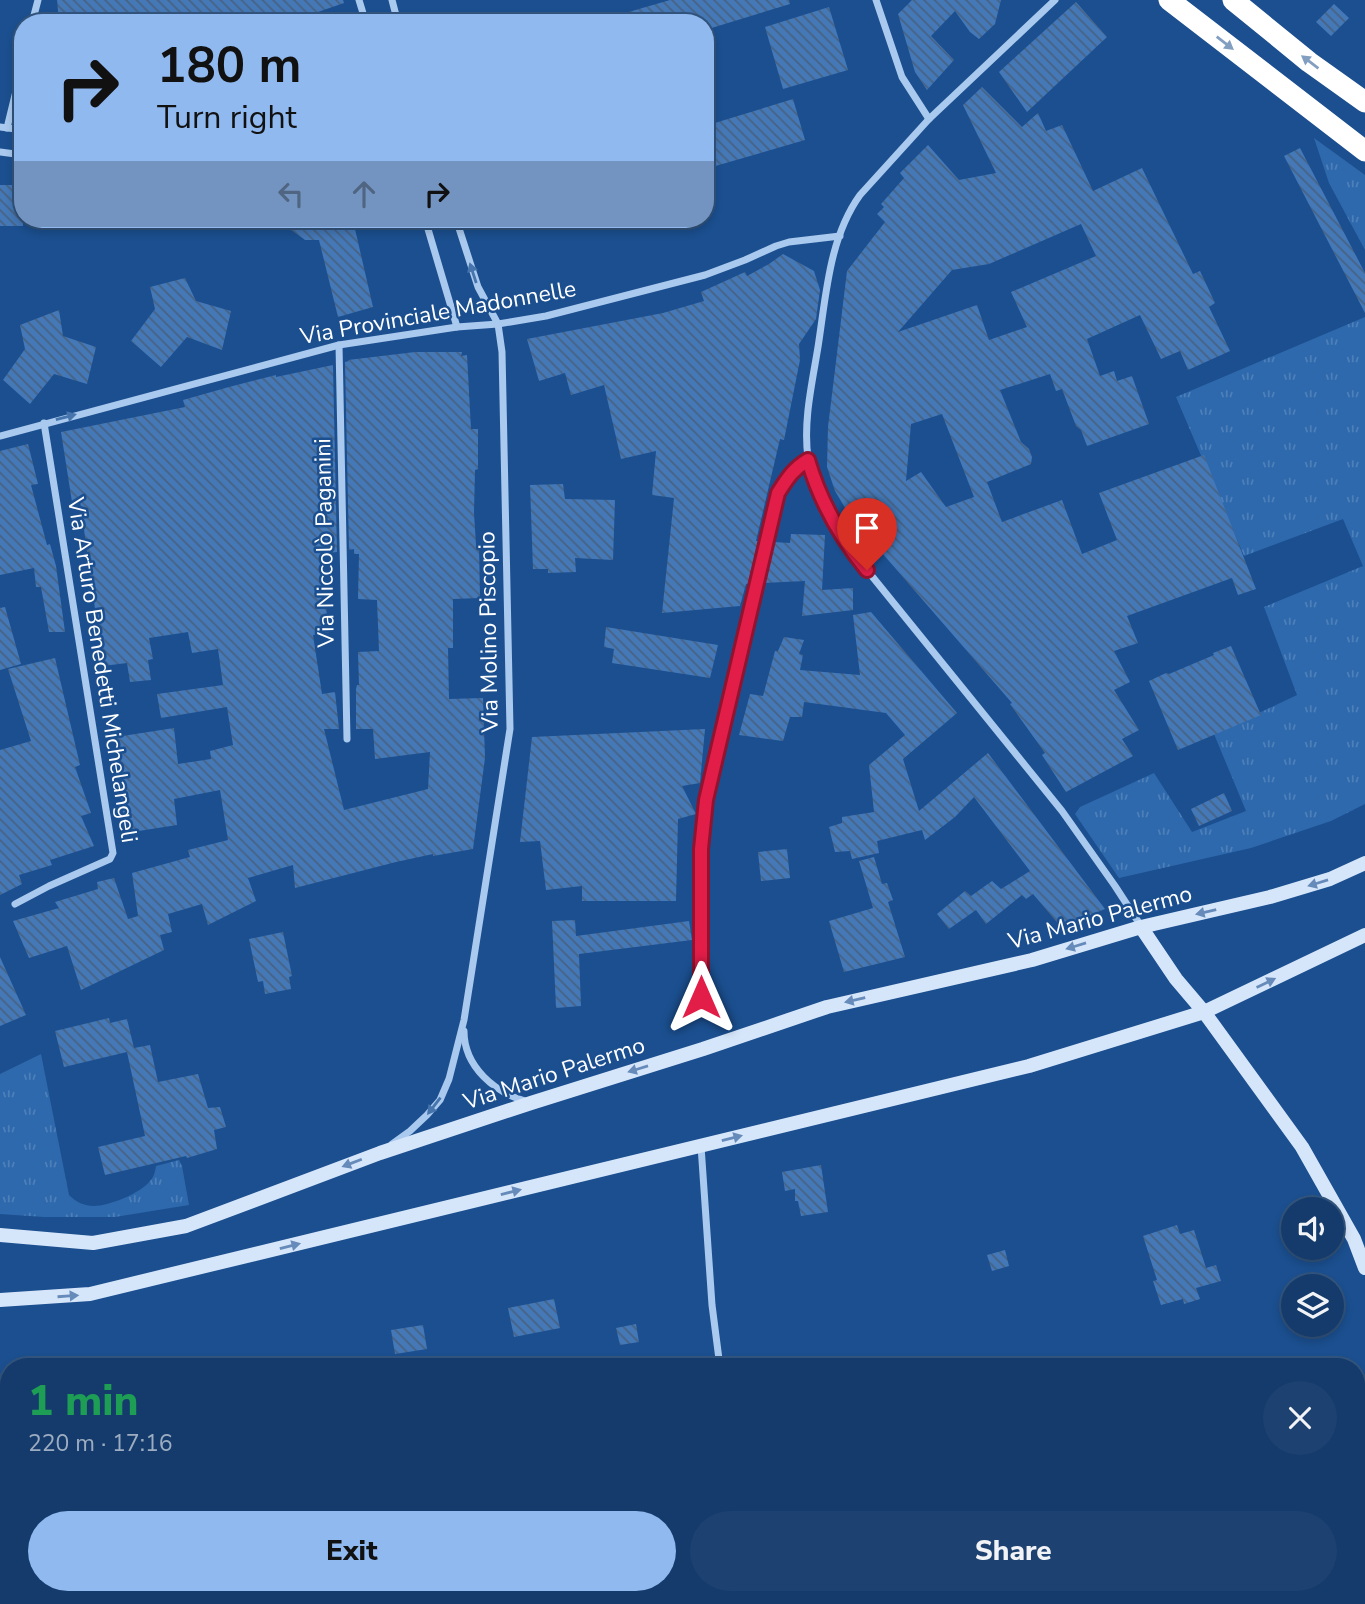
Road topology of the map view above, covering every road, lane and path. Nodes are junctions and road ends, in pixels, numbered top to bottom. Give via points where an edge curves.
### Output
1 (876, 0) edge
2 (1055, 0) edge
3 (1169, 0) edge
4 (1233, 0) edge
5 (14, 91) edge
6 (1365, 102) edge
7 (929, 119) junction
8 (3, 127) edge
9 (1365, 151) edge
10 (428, 228) edge
11 (459, 228) edge
12 (839, 236) junction
13 (498, 324) junction
14 (457, 327) junction
15 (339, 345) junction
16 (44, 423) junction
17 (0, 424) edge
18 (2, 435) edge
19 (808, 460) junction
20 (348, 739) dead end
21 (1365, 863) edge
22 (15, 904) dead end
23 (1141, 927) junction
24 (1365, 935) edge
25 (701, 997) dead end
26 (1204, 1012) junction
27 (464, 1020) junction
28 (531, 1102) junction
29 (701, 1146) junction
30 (380, 1153) junction
31 (0, 1235) edge
32 (1365, 1268) edge
33 (0, 1300) edge
34 (719, 1358) edge

1 - 7 street via 902,77
2 - 7 street
3 -> 9 highway
6 -> 4 highway
5 - 8 street
7 - 12 street via 850,208
10 - 14 street
13 -> 11 street via 478,287
12 - 13 street, Via Provinciale Madonnelle via 789,242 705,275
12 - 19 street via 806,419
13 - 14 street, Via Provinciale Madonnelle
13 - 27 street, Via Molino Piscopio via 510,729
14 - 15 street, Via Provinciale Madonnelle
16 -> 15 street, Via Provinciale Madonnelle
15 - 20 street, Via Niccolò Paganini
16 - 18 street, Via Provinciale Madonnelle
16 - 22 street, Via Arturo Benedetti Michelangeli via 113,856
17 - 18 street
19 - 23 street via 834,524 854,554 1062,811
19 - 25 street via 796,467 778,493 706,800 701,849
21 -> 23 street, Via Mario Palermo via 1270,897
23 - 26 street
23 -> 28 street, Via Mario Palermo via 1032,960 827,1007
26 -> 24 street
29 -> 26 street via 1030,1066
26 - 32 street via 1302,1147 1354,1239
27 - 28 street, Via Molino Piscopio via 464,1044 472,1063 513,1098
27 -> 30 street, Via Molino Piscopio via 440,1100
28 - 30 street, Via Mario Palermo
33 -> 29 street via 90,1294
29 - 34 street
30 -> 31 street, Via Mario Palermo via 187,1226 93,1243

